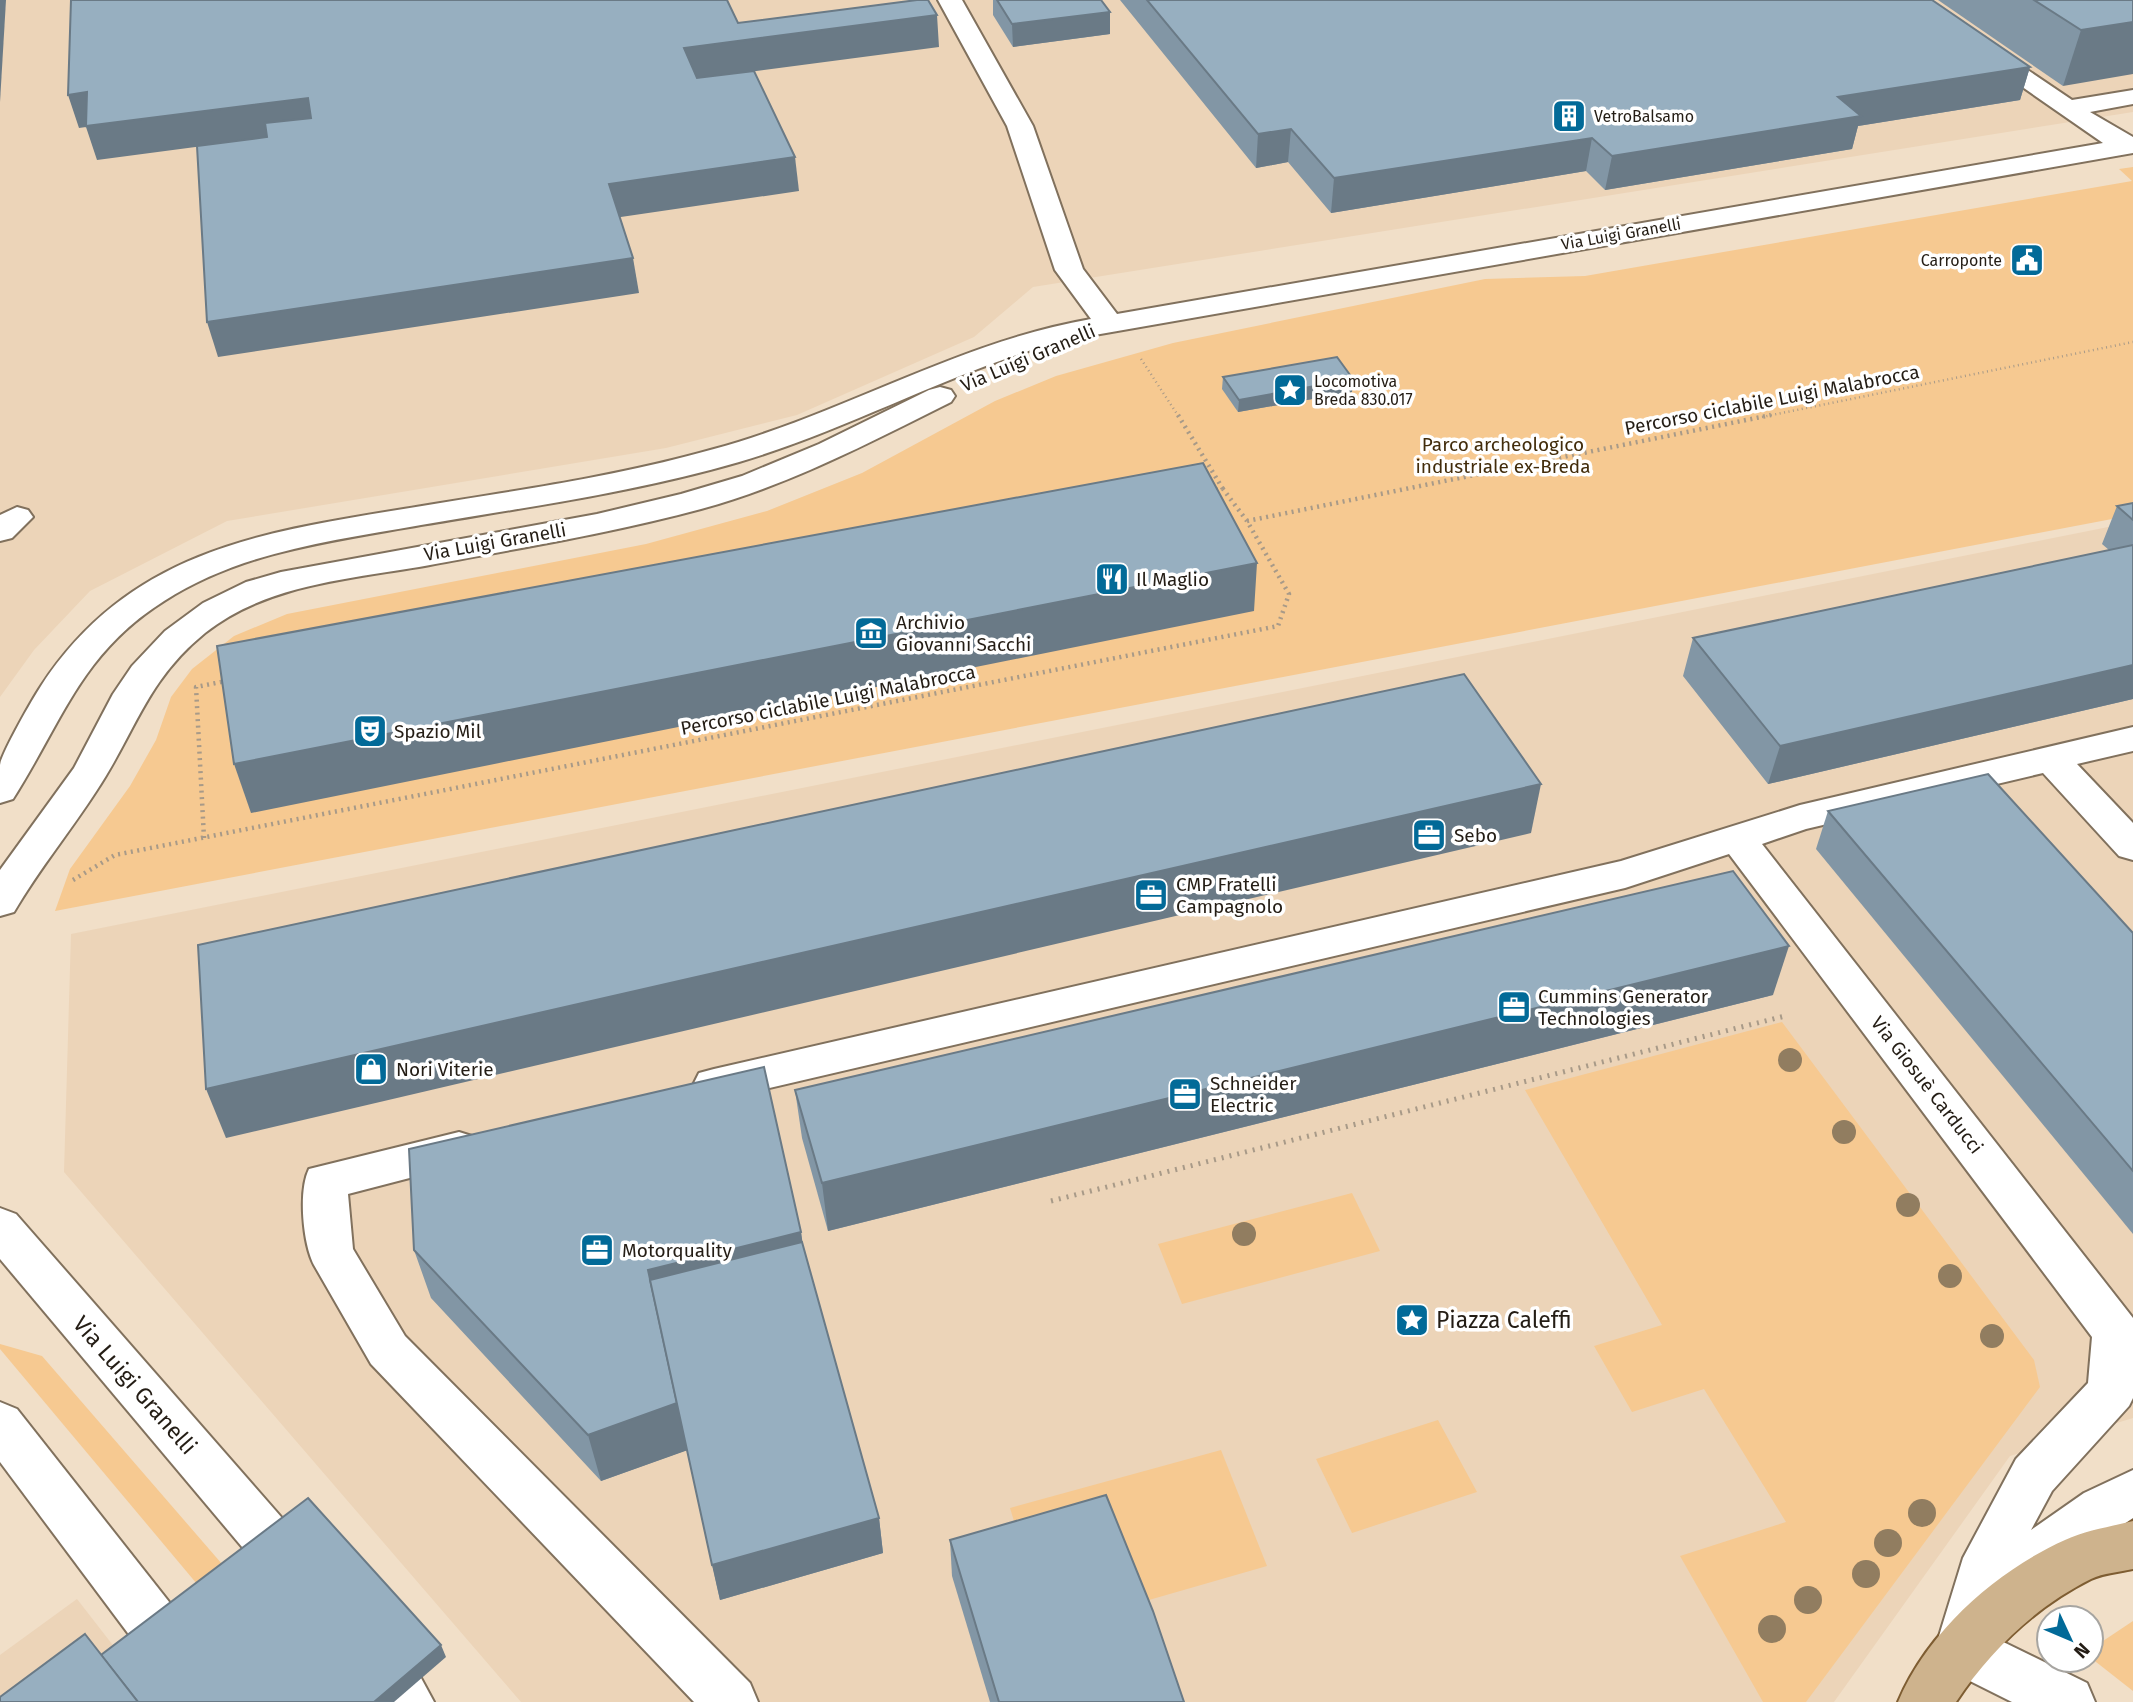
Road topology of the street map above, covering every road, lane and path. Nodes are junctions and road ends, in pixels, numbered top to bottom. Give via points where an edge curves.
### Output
1 (950, 0) edge
2 (1909, 0) edge
3 (2133, 97) edge
4 (2068, 108) junction
5 (2129, 145) edge
6 (1110, 324) junction
7 (2133, 342) edge
8 (1223, 489) junction
9 (1203, 492) edge
10 (1247, 521) junction
11 (236, 680) edge
12 (2133, 739) edge
13 (2050, 758) junction
14 (0, 790) edge
15 (204, 838) junction
16 (1738, 839) junction
17 (2133, 847) edge
18 (5, 893) edge
19 (1785, 1016) dead end
20 (671, 1096) edge
21 (498, 1139) edge
22 (1051, 1201) dead end
23 (0, 1227) edge
24 (2124, 1338) edge
25 (0, 1424) edge
26 (2133, 1493) edge
27 (271, 1543) edge
28 (2133, 1545) edge
29 (158, 1630) edge
30 (1961, 1649) junction
31 (731, 1702) edge
32 (1925, 1702) edge
33 (2068, 1702) edge

1 - 6 street via 1020,127 1069,270
2 - 4 street
3 - 4 street
4 - 5 street
5 - 6 street, Via Luigi Granelli
6 - 8 path via 1150,369
6 - 14 street, Via Luigi Granelli via 1023,343 729,454 597,485 295,537 205,565 140,601 93,642 52,696
6 - 18 street, Via Luigi Granelli via 987,372 830,452 734,489 597,524 281,582 232,600 189,628 150,667 82,784
7 - 10 path, Percorso ciclabile Luigi Malabrocca
8 - 9 path
8 - 10 path
10 - 15 path, Percorso ciclabile Luigi Malabrocca via 1289,594 1278,626
11 - 15 path via 196,687
12 - 13 street
13 - 16 street via 1800,818
13 - 17 street
15 - 18 path via 115,855 62,886
16 - 20 street via 1625,874
16 - 24 street, Via Giosuè Carducci
19 - 22 path
21 - 31 street via 325,1182 330,1252 388,1350
23 - 27 street, Via Luigi Granelli
24 - 30 street via 2112,1391 2034,1475 1989,1558
25 - 29 street
26 - 30 street via 2103,1507 2025,1568
28 - 30 main road via 2082,1557 2018,1595
30 - 32 main road
30 - 33 street

